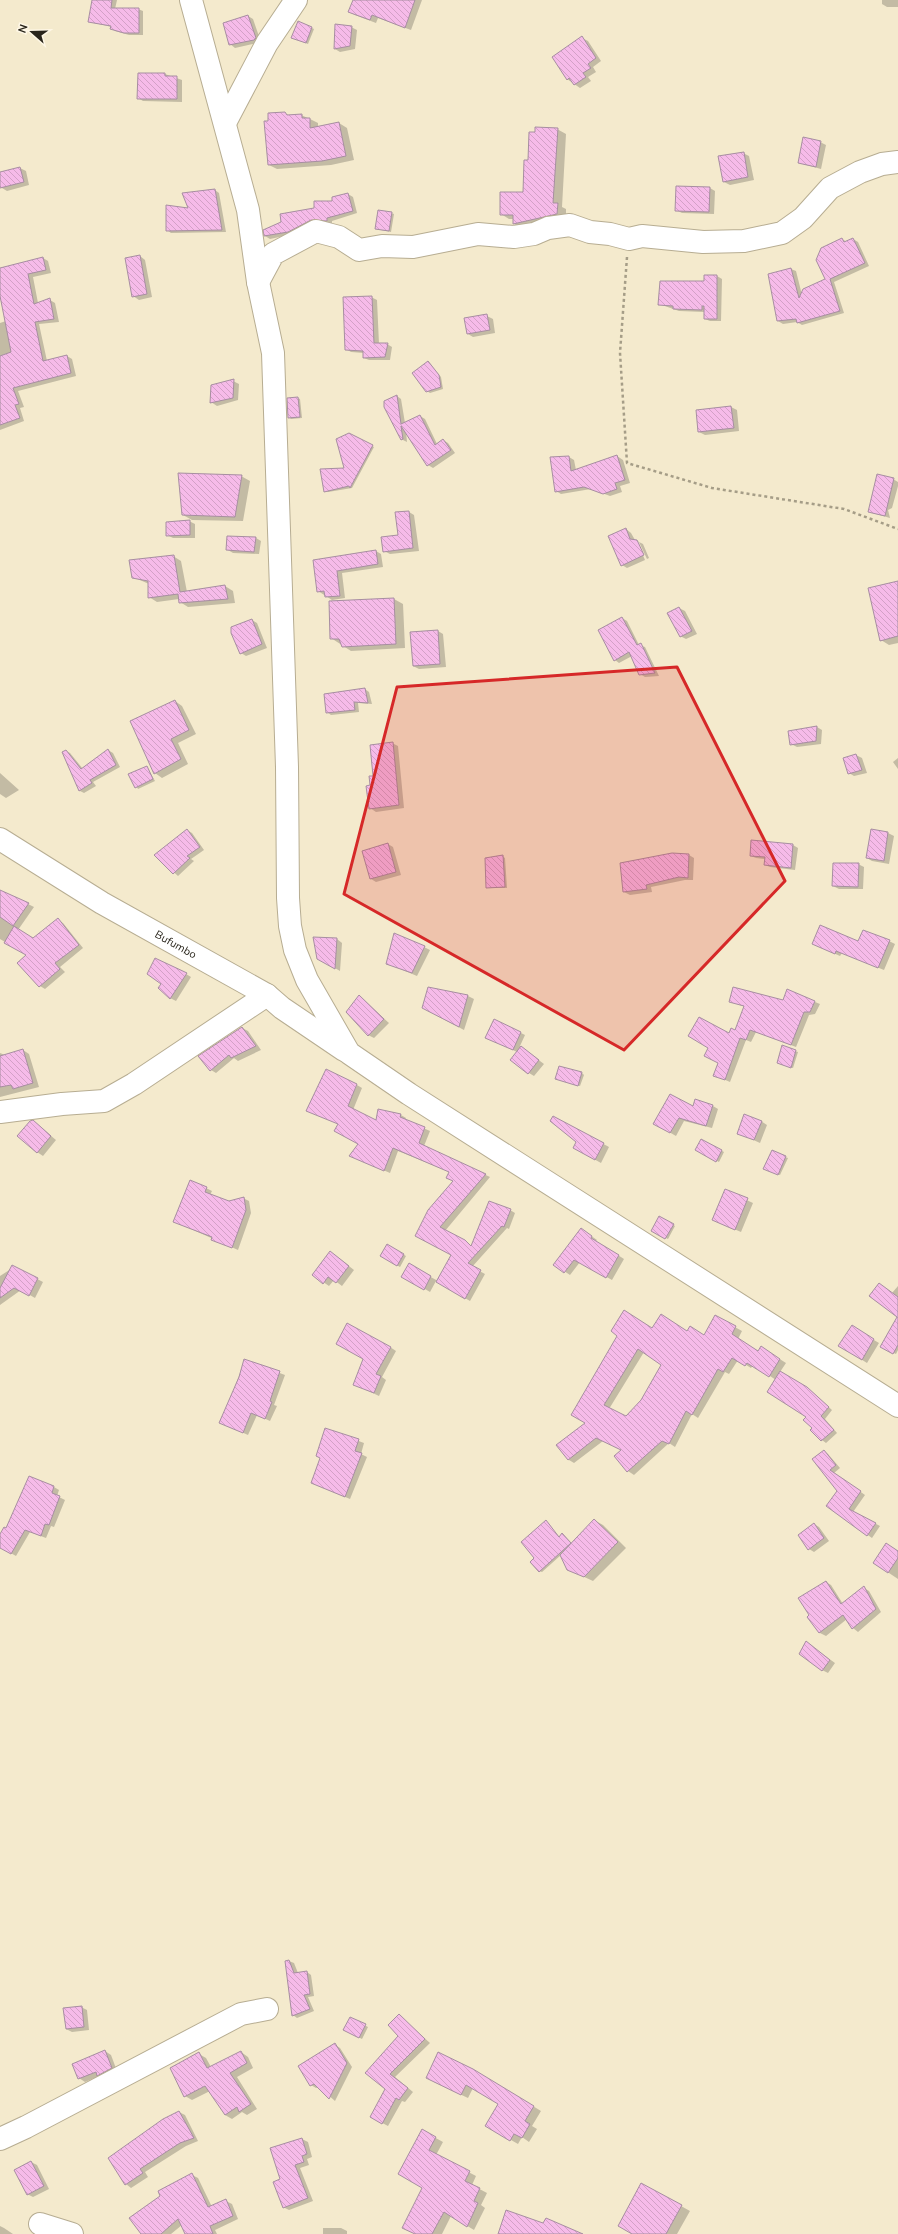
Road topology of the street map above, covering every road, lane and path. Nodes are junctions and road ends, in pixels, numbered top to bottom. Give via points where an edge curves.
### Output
1 (191, 0) edge
2 (296, 0) edge
3 (225, 123) junction
4 (898, 162) edge
5 (629, 239) junction
6 (258, 282) junction
7 (898, 529) edge
8 (0, 839) edge
9 (267, 995) junction
10 (349, 1053) junction
11 (0, 1112) edge
12 (898, 1406) edge
13 (267, 2009) dead end
14 (0, 2139) edge
15 (40, 2224) dead end
16 (72, 2234) edge

1 - 3 street
2 - 3 street via 267,43
3 - 6 street via 248,210
4 - 5 street via 882,164 860,172 830,188 803,218 782,233 744,241 703,242 642,236
5 - 6 street via 590,232 570,225 514,237 489,233 413,247 382,246 360,250 339,236 316,231 273,254
5 - 7 path via 620,353 627,463 712,488 844,509
6 - 10 street via 273,353 290,926 307,980
8 - 9 street, Bufumbo via 102,904
9 - 10 street, Bufumbo
9 - 11 street via 134,1084 104,1101
10 - 12 street, Bufumbo via 409,1094
13 - 14 street via 241,2014
15 - 16 street

